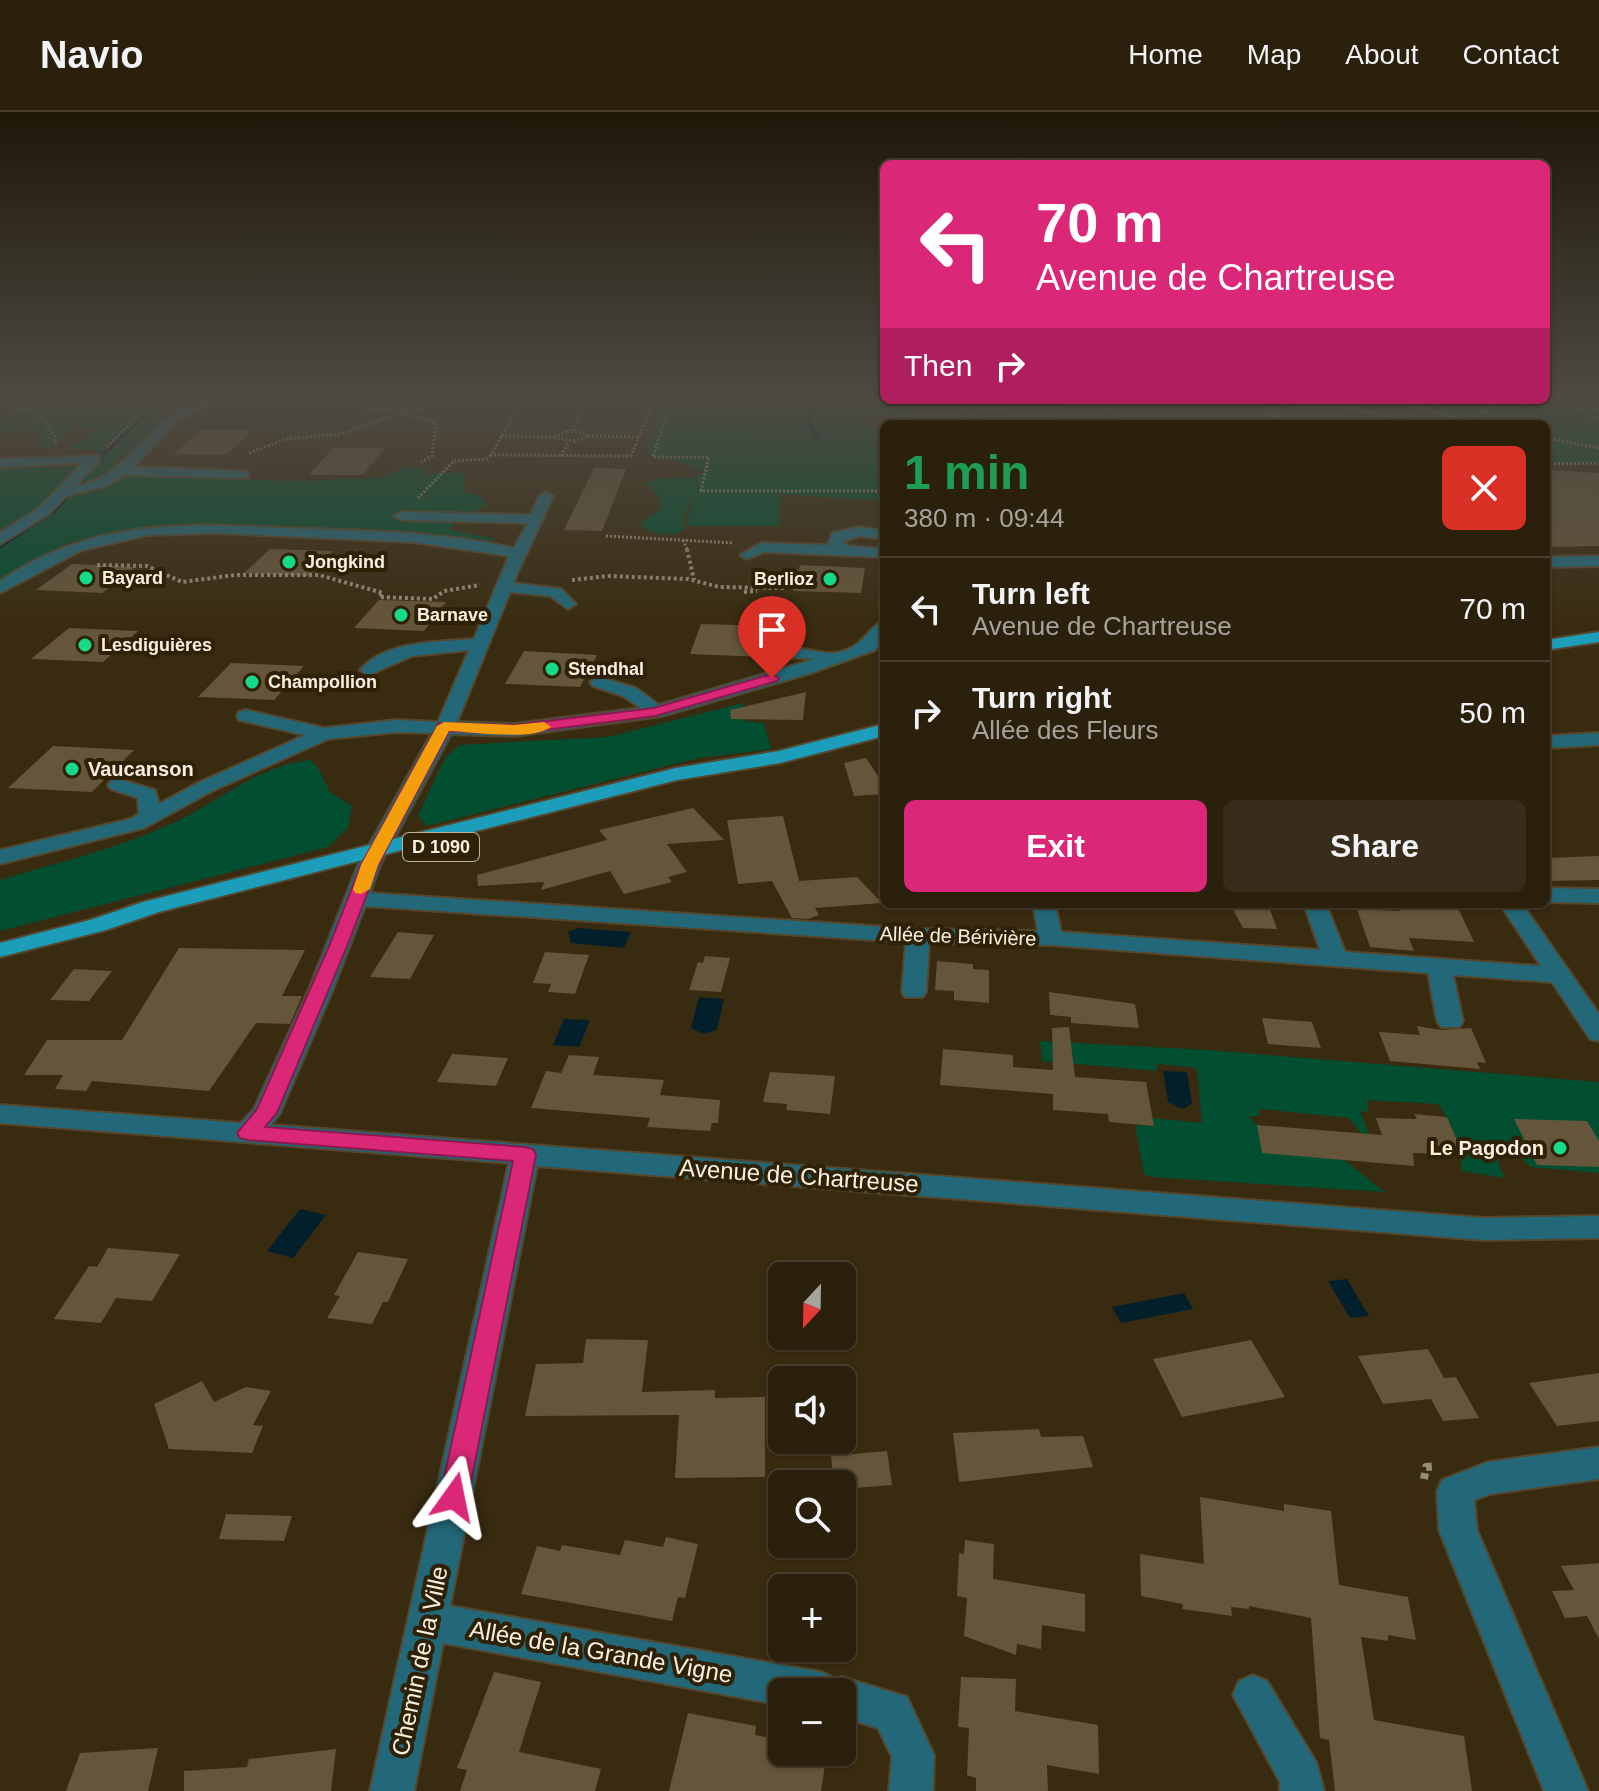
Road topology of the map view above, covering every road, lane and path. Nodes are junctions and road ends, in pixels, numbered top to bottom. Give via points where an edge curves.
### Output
1 (75, 475) edge
2 (118, 475) edge
3 (440, 475) edge
4 (705, 475) edge
5 (880, 491) edge
6 (63, 492) junction
7 (546, 496) dead end
8 (401, 516) joint
9 (536, 519) junction
10 (880, 534) edge
11 (606, 536) dead end
12 (837, 536) junction
13 (0, 540) edge
14 (683, 540) junction
15 (762, 545) junction
16 (845, 550) junction
17 (518, 553) junction
18 (880, 553) edge
19 (747, 555) dead end
20 (1599, 561) edge
21 (1550, 562) edge
22 (29, 567) junction
23 (61, 569) joint
24 (564, 579) dead end
25 (694, 580) junction
26 (504, 585) junction
27 (0, 588) edge
28 (761, 588) junction
29 (786, 588) dead end
30 (744, 592) dead end
31 (568, 604) dead end
32 (880, 631) edge
33 (1599, 637) edge
34 (480, 644) junction
35 (1550, 644) edge
36 (780, 652) dead end
37 (833, 659) junction
38 (369, 670) dead end
39 (599, 682) dead end
40 (655, 712) junction
41 (246, 716) dead end
42 (444, 726) junction
43 (880, 731) edge
44 (324, 734) junction
45 (1599, 739) edge
46 (1550, 742) edge
47 (118, 785) dead end
48 (150, 817) junction
49 (0, 857) edge
50 (373, 858) junction
51 (1550, 895) edge
52 (1599, 896) edge
53 (358, 899) junction
54 (1045, 908) edge
55 (1316, 908) edge
56 (1514, 908) edge
57 (918, 936) junction
58 (1051, 938) junction
59 (0, 950) edge
60 (1335, 958) junction
61 (1439, 966) junction
62 (1558, 975) junction
63 (914, 992) dead end
64 (1450, 1021) dead end
65 (1599, 1033) edge
66 (0, 1114) edge
67 (248, 1133) junction
68 (525, 1155) junction
69 (1599, 1227) edge
70 (1599, 1463) edge
71 (428, 1621) junction
72 (768, 1682) edge
73 (1253, 1695) dead end
74 (856, 1701) edge
75 (392, 1791) edge
76 (911, 1791) edge
77 (1302, 1791) edge
78 (1566, 1791) edge

1 - 6 street
2 - 6 street via 84,498
3 - 8 path
4 - 5 path via 701,491
6 - 13 street
7 - 9 street
8 - 9 street
9 - 17 street
10 - 12 street via 852,531
11 - 14 path
12 - 15 street
12 - 16 street via 834,543
14 - 15 path
14 - 25 path
15 - 16 street
15 - 19 street
16 - 18 street
17 - 22 street via 410,535 132,532
17 - 26 street
20 - 21 street
22 - 23 street
22 - 27 street
23 - 26 path via 68,563 147,566 182,582 235,575 319,575 383,593 379,597 433,599 460,587
24 - 25 path
25 - 28 path
26 - 31 street via 555,592
26 - 34 street
28 - 29 path
28 - 30 path
32 - 37 street via 869,646
33 - 35 main road
34 - 38 street via 387,656
34 - 42 street
36 - 37 street
37 - 40 street
39 - 40 street via 622,687
40 - 42 street via 514,730
41 - 44 street
42 - 44 street
42 - 50 street
43 - 50 main road, D 1090 via 755,767
44 - 48 street
45 - 46 street
47 - 48 street via 148,794
48 - 49 street
50 - 53 street
50 - 59 main road, D 1090 via 150,919 98,925
51 - 52 street
53 - 57 street, Allée de Bérivière
53 - 67 street via 266,1113
54 - 58 street
55 - 60 street
56 - 62 street
57 - 58 street, Allée de Bérivière
57 - 63 street
58 - 60 street, Allée de Bérivière
60 - 61 street, Allée de Bérivière
61 - 62 street, Allée de Bérivière
61 - 64 street
62 - 65 street
66 - 67 street, Avenue de Chartreuse
67 - 68 street, Avenue de Chartreuse
68 - 69 street, Avenue de Chartreuse via 1484,1229
68 - 71 street, Chemin de la Ville
70 - 78 street via 1488,1478 1455,1491 1458,1530
71 - 72 street, Allée de la Grande Vigne
71 - 75 street, Chemin de la Ville
73 - 77 street via 1301,1777
74 - 76 street via 892,1712 913,1755

